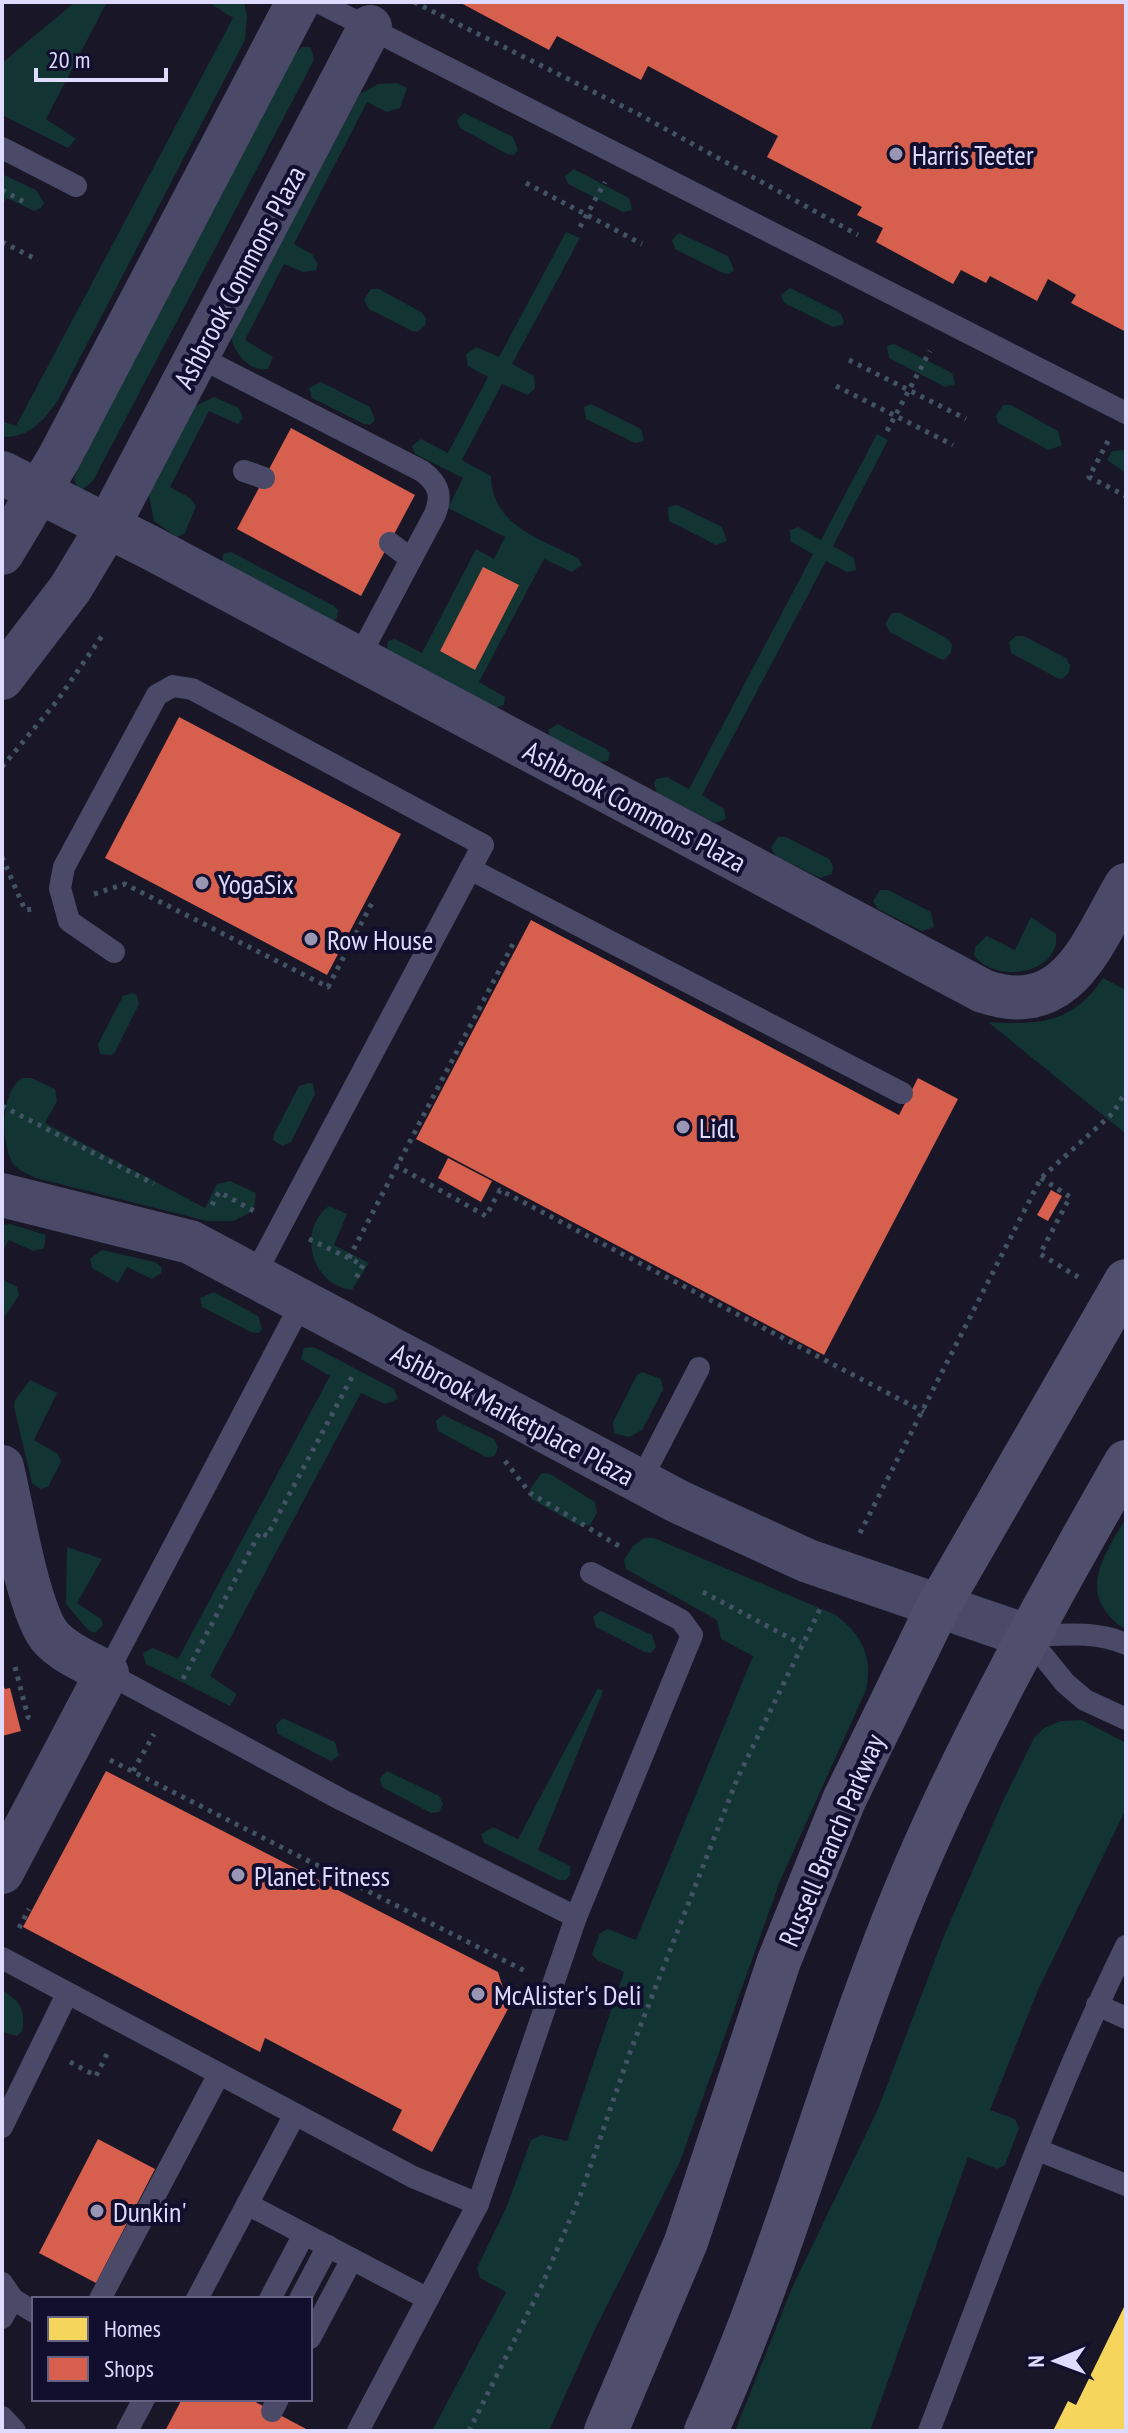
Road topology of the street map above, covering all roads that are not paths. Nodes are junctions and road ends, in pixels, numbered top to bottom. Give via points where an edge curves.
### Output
1 (298, 2) edge
2 (318, 2) edge
3 (370, 27) junction
4 (2, 148) edge
5 (76, 186) dead end
6 (197, 356) junction
7 (1125, 413) edge
8 (21, 482) edge
9 (108, 526) junction
10 (390, 543) dead end
11 (2, 553) edge
12 (411, 559) junction
13 (358, 659) junction
14 (2, 678) edge
15 (470, 869) junction
16 (1126, 885) edge
17 (114, 952) dead end
18 (902, 1093) dead end
19 (2, 1195) edge
20 (254, 1276) junction
21 (1120, 1290) edge
22 (302, 1302) junction
23 (699, 1368) dead end
24 (1126, 1462) edge
25 (2, 1467) edge
26 (640, 1482) junction
27 (591, 1573) dead end
28 (938, 1607) junction
29 (1027, 1636) junction
30 (1126, 1644) edge
31 (107, 1673) junction
32 (1126, 1719) edge
33 (17, 1886) edge
34 (576, 1917) junction
35 (1126, 1946) edge
36 (2, 1958) edge
37 (67, 1994) junction
38 (1097, 2005) junction
39 (1126, 2018) edge
40 (219, 2074) junction
41 (295, 2114) junction
42 (2, 2127) edge
43 (1038, 2150) junction
44 (1126, 2185) edge
45 (247, 2204) junction
46 (478, 2204) junction
47 (304, 2234) junction
48 (328, 2246) junction
49 (352, 2259) junction
50 (101, 2297) edge
51 (198, 2297) edge
52 (271, 2297) edge
53 (301, 2297) edge
54 (428, 2299) junction
55 (6, 2300) edge
56 (32, 2311) edge
57 (312, 2334) edge
58 (143, 2401) edge
59 (2, 2417) edge
60 (15, 2431) edge
61 (127, 2431) edge
62 (358, 2431) edge
63 (606, 2431) edge
64 (706, 2431) edge
65 (929, 2431) edge

1 - 8 street
2 - 3 lane
3 - 6 street, Ashbrook Commons Plaza
3 - 7 lane
4 - 5 lane
6 - 9 street, Ashbrook Commons Plaza
6 - 12 lane via 433,479 440,502
8 - 9 street, Ashbrook Commons Plaza
8 - 11 street
9 - 13 street, Ashbrook Commons Plaza
9 - 14 street, Ashbrook Commons Plaza via 70,589
10 - 12 lane
12 - 13 lane
13 - 16 street, Ashbrook Commons Plaza via 1008,1000 1039,997 1069,978
15 - 17 lane via 483,845 192,689 173,686 157,695 64,867 60,888 69,921
15 - 18 lane
15 - 20 lane
19 - 20 street, Ashbrook Marketplace Plaza via 190,1242
20 - 22 street, Ashbrook Marketplace Plaza
21 - 28 main road, Russell Branch Parkway
22 - 26 street, Ashbrook Marketplace Plaza
22 - 31 lane
23 - 26 lane
24 - 29 main road
25 - 31 street via 47,1633
26 - 28 street, Ashbrook Marketplace Plaza via 840,1572
27 - 34 lane via 681,1620 692,1635
28 - 29 street, Ashbrook Marketplace Plaza
28 - 63 main road, Russell Branch Parkway via 832,1829 779,1961 686,2242
29 - 30 lane via 1088,1634
29 - 32 lane via 1085,1700
29 - 64 main road via 906,1892 843,2054 731,2376
31 - 33 street via 69,1742
31 - 34 lane via 342,1800
34 - 46 lane
35 - 38 lane
36 - 37 lane
37 - 40 lane
37 - 42 lane
38 - 39 lane
38 - 43 lane
40 - 41 lane
40 - 50 lane
41 - 45 lane
41 - 46 lane via 413,2177
43 - 44 lane
43 - 65 lane
45 - 47 lane
45 - 51 lane
46 - 54 lane
47 - 48 lane
47 - 52 lane
48 - 49 lane
48 - 53 lane
49 - 54 lane
49 - 57 lane
54 - 62 lane
55 - 56 lane
58 - 61 lane
59 - 60 lane

